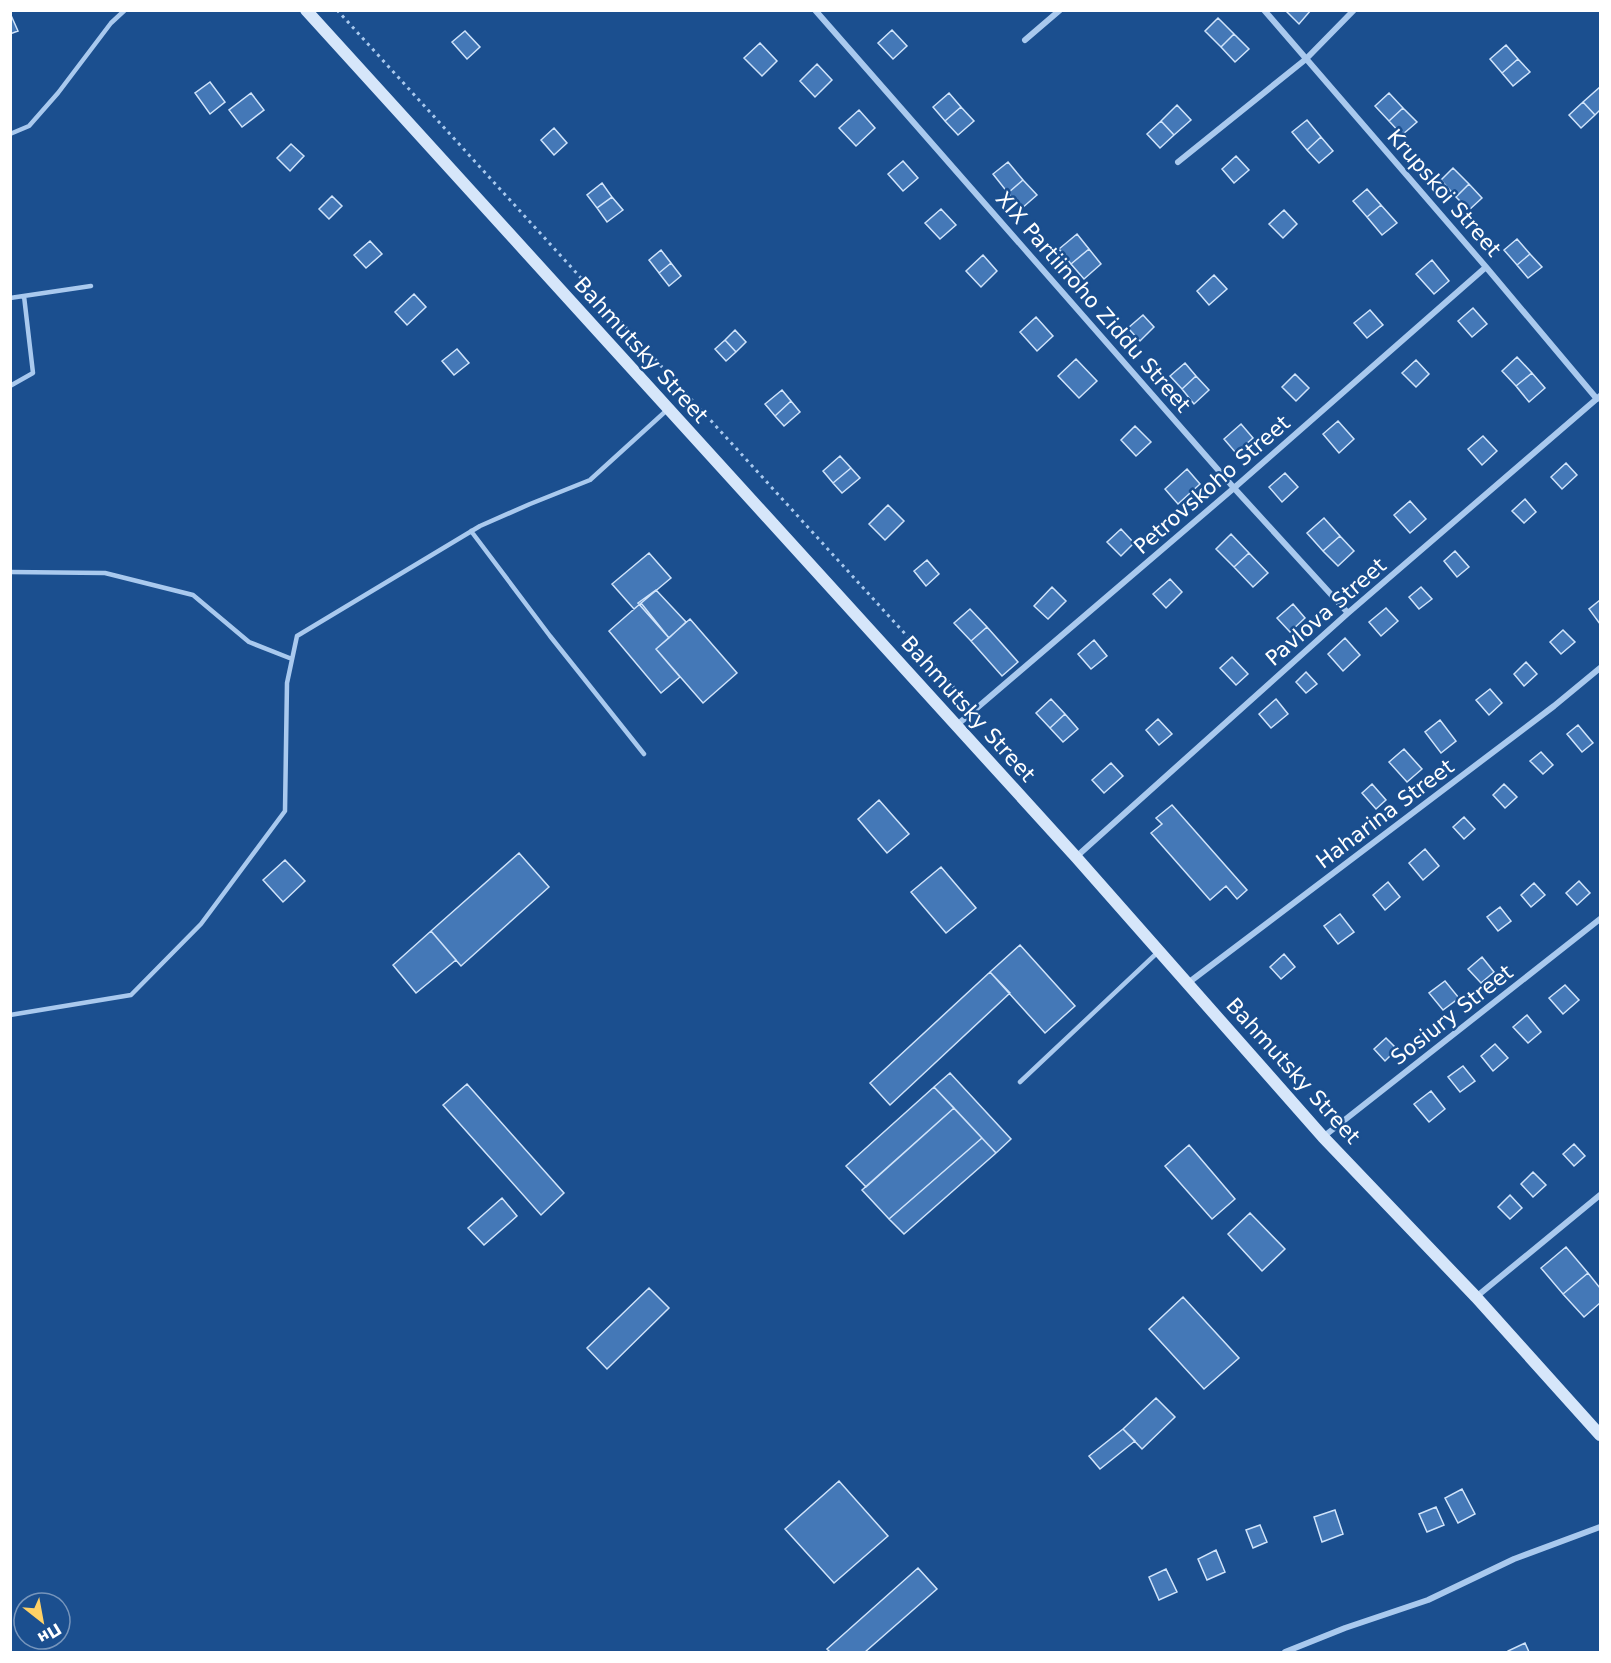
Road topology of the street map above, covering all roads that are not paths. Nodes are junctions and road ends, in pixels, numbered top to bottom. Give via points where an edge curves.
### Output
1 (125, 10) edge
2 (306, 10) edge
3 (815, 10) edge
4 (1060, 10) edge
5 (1264, 10) edge
6 (1354, 10) edge
7 (1025, 40) dead end
8 (1306, 59) junction
9 (10, 134) edge
10 (1178, 162) dead end
11 (1486, 267) junction
12 (91, 286) dead end
13 (24, 296) junction
14 (10, 298) edge
15 (10, 386) edge
16 (1599, 398) edge
17 (667, 409) junction
18 (1234, 488) junction
19 (471, 531) junction
20 (10, 572) edge
21 (1348, 613) junction
22 (292, 659) junction
23 (1600, 668) edge
24 (957, 726) junction
25 (645, 754) dead end
26 (1076, 857) junction
27 (1600, 919) edge
28 (1160, 951) junction
29 (1188, 984) junction
30 (10, 1015) edge
31 (1020, 1082) dead end
32 (1323, 1137) junction
33 (1600, 1195) edge
34 (1476, 1297) junction
35 (1600, 1435) edge
36 (1600, 1527) edge
37 (1285, 1653) edge

1 - 9 lane via 30,126
2 - 17 main road, Bahmutsky Street
3 - 18 street, XIX Partiinoho Ziddu Street
4 - 7 street
5 - 8 street, Krupskoi Street
6 - 8 street
8 - 10 street
8 - 11 street, Krupskoi Street
11 - 16 street, Krupskoi Street
11 - 18 street, Petrovskoho Street
12 - 13 lane
13 - 14 lane
13 - 15 lane via 33,373
16 - 21 street, Pavlova Street
17 - 19 lane via 590,480
17 - 24 main road, Bahmutsky Street
18 - 21 street, XIX Partiinoho Ziddu Street
18 - 24 street, Petrovskoho Street
19 - 22 lane via 297,636
19 - 25 lane
20 - 22 lane via 105,573 194,595 249,642
21 - 26 street, Pavlova Street
22 - 30 lane via 287,683 285,811 201,924 131,995
23 - 29 street, Haharina Street
24 - 26 main road, Bahmutsky Street
26 - 28 main road, Bahmutsky Street
27 - 32 street, Sosiury Street
28 - 29 main road, Bahmutsky Street
28 - 31 lane
29 - 32 main road, Bahmutsky Street
32 - 34 main road, Bahmutsky Street
33 - 34 street
34 - 35 main road, Bahmutsky Street
36 - 37 street via 1514,1559 1428,1600

